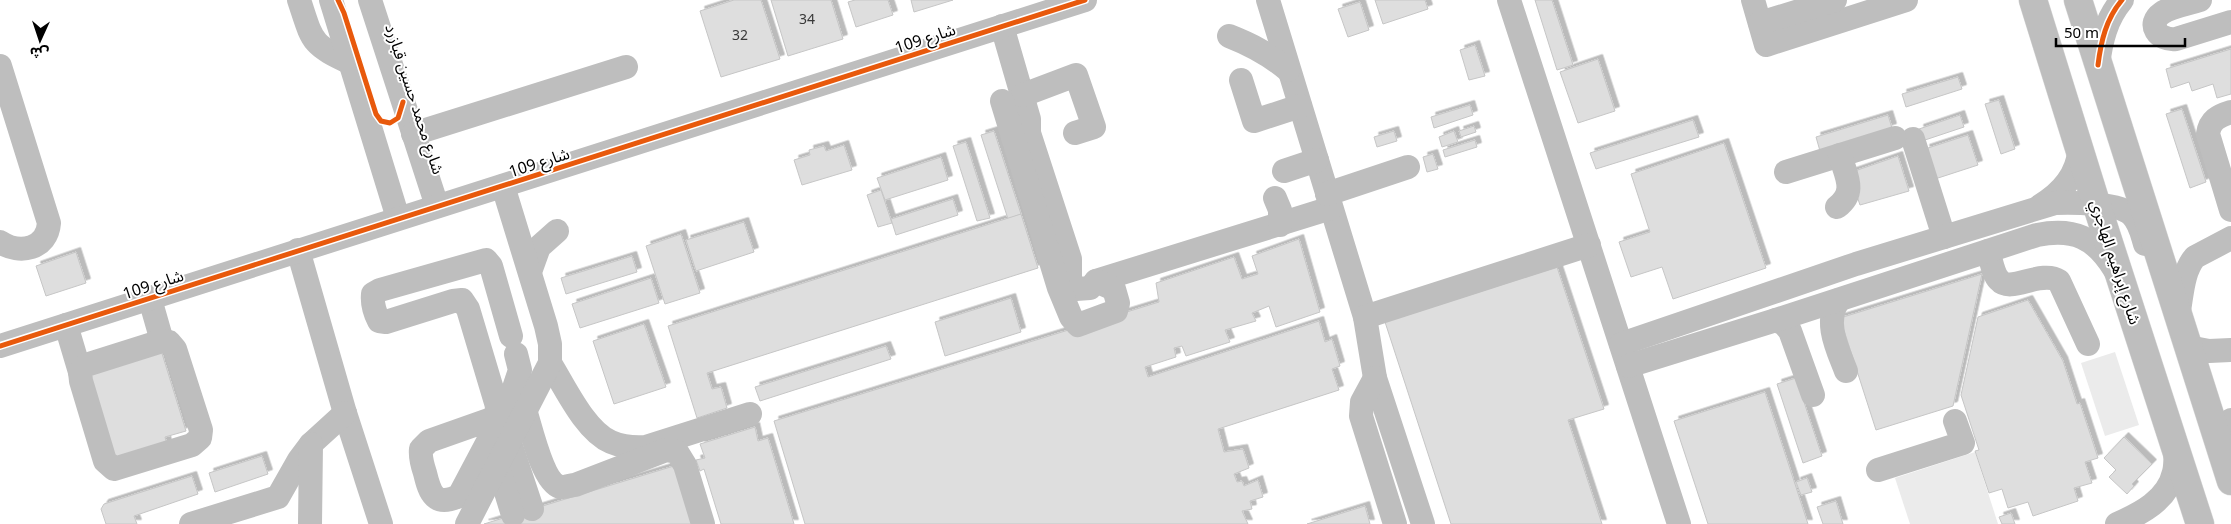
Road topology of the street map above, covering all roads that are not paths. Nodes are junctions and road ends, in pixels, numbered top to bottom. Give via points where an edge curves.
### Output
1 (299, 0) edge
2 (332, 0) edge
3 (338, 0) edge
4 (370, 0) edge
5 (1085, 0) edge
6 (1268, 0) edge
7 (1509, 0) edge
8 (1753, 0) edge
9 (1835, 0) edge
10 (1906, 0) edge
11 (2034, 0) edge
12 (2078, 0) edge
13 (2122, 0) edge
14 (2200, 0) edge
15 (2231, 22) edge
16 (1760, 23) junction
17 (1002, 26) junction
18 (1228, 36) dead end
19 (351, 63) junction
20 (2098, 65) junction
21 (0, 66) edge
22 (626, 67) dead end
23 (1288, 70) junction
24 (1083, 73) junction
25 (1241, 80) dead end
26 (1012, 98) junction
27 (403, 102) junction
28 (1300, 106) junction
29 (2231, 112) edge
30 (1106, 123) dead end
31 (1075, 133) dead end
32 (414, 134) junction
33 (2080, 148) junction
34 (1831, 158) junction
35 (1317, 160) junction
36 (1408, 167) dead end
37 (1284, 171) dead end
38 (1786, 172) dead end
39 (503, 186) junction
40 (1275, 198) dead end
41 (1329, 201) junction
42 (437, 206) junction
43 (2097, 206) junction
44 (1837, 207) dead end
45 (2039, 207) junction
46 (2231, 210) edge
47 (398, 218) junction
48 (1280, 225) junction
49 (557, 230) dead end
50 (1944, 237) junction
51 (2231, 238) edge
52 (0, 242) edge
53 (1589, 245) junction
54 (298, 250) junction
55 (1988, 251) junction
56 (530, 272) junction
57 (2121, 280) junction
58 (1096, 281) junction
59 (150, 299) junction
60 (1839, 300) junction
61 (2178, 316) junction
62 (1365, 317) junction
63 (1776, 320) junction
64 (66, 325) junction
65 (162, 342) junction
66 (1621, 344) junction
67 (2088, 344) dead end
68 (514, 345) junction
69 (549, 345) junction
70 (0, 346) edge
71 (2188, 347) junction
72 (2231, 350) edge
73 (481, 354) junction
74 (1628, 366) junction
75 (80, 372) junction
76 (1375, 378) junction
77 (345, 413) junction
78 (526, 413) junction
79 (750, 414) dead end
80 (2231, 420) edge
81 (1955, 421) dead end
82 (510, 443) junction
83 (311, 444) junction
84 (356, 445) junction
85 (2176, 448) junction
86 (498, 466) junction
87 (2227, 469) edge
88 (1878, 470) dead end
89 (191, 524) edge
90 (310, 524) edge
91 (381, 524) edge
92 (467, 524) edge
93 (703, 524) edge
94 (1395, 524) edge
95 (1423, 524) edge
96 (1679, 524) edge
97 (2117, 524) edge
98 (2200, 524) edge

1 - 19 street via 310,34 318,46
2 - 19 street
3 - 27 street via 376,114 381,121 390,123 398,118
4 - 27 street, شارع محمد حسين قبازرد
5 - 17 street, شارع 109
6 - 23 street
7 - 53 street
8 - 16 street
9 - 16 street
10 - 16 street via 1766,45
11 - 33 main road, شارع إبراهيم الهاجري
12 - 20 main road
13 - 20 street via 2107,24 2100,44
14 - 15 street via 2158,16 2156,31 2168,40
17 - 26 street
17 - 39 street, شارع 109
18 - 23 street via 1252,44
19 - 47 street
20 - 61 main road
21 - 52 street via 49,223 48,232 38,244 17,250
22 - 32 street
23 - 28 street
24 - 26 street
24 - 30 street
24 - 31 street via 1094,127
25 - 28 street via 1254,122
26 - 58 street via 1030,119 1029,133 1070,259 1070,284 1076,288 1090,288
26 - 58 street via 1059,288 1071,317 1078,325 1116,311 1118,303 1114,289
27 - 32 street, شارع محمد حسين قبازرد
28 - 35 street
29 - 46 street via 2215,119 2208,134
32 - 42 street, شارع محمد حسين قبازرد
33 - 43 main road, شارع إبراهيم الهاجري
33 - 45 street via 2069,182
34 - 38 street
34 - 44 street via 1850,188 1848,196
34 - 50 street via 1904,139
35 - 37 street
35 - 41 street
36 - 41 street
39 - 42 street, شارع 109
39 - 56 street
40 - 48 street via 1280,210
41 - 48 street
41 - 62 street
42 - 47 street, شارع 109
43 - 45 street via 2081,202
43 - 57 main road, شارع إبراهيم الهاجري
43 - 61 street via 2123,209 2136,219 2159,284
45 - 50 street
47 - 54 street, شارع 109
48 - 58 street
49 - 56 street via 539,247
50 - 66 street via 1818,276
51 - 61 street via 2192,261
53 - 62 street
53 - 66 street
54 - 59 street, شارع 109
54 - 77 street
55 - 57 street via 2037,235 2075,234 2094,243
55 - 60 street
55 - 67 street via 1997,278 2003,284 2044,277 2059,281
56 - 69 street
57 - 85 main road, شارع إبراهيم الهاجري
59 - 64 street, شارع 109
59 - 65 street
60 - 63 street
60 - 63 street via 1833,307 1833,336 1848,377 1836,366 1824,366 1813,372 1811,389 1790,331
61 - 71 main road
62 - 76 street
63 - 74 street
64 - 70 street, شارع 109
64 - 75 street
65 - 75 street via 86,365
65 - 75 street via 169,342 176,349 201,430 198,441 192,445 118,469 110,467 103,457
66 - 74 street
68 - 69 street
68 - 73 street
68 - 73 street via 520,370 512,394 497,417 497,406
68 - 73 street via 491,266 486,260 373,294 376,316 379,321 386,322 462,300 468,309
69 - 78 street
69 - 79 street via 590,426 610,442 628,448 646,448
71 - 72 street via 2209,351
71 - 87 main road
74 - 96 street
76 - 94 street via 1362,402 1361,416
76 - 95 street
77 - 83 street
77 - 84 street
78 - 82 street
78 - 93 street via 545,472 560,487 575,485 666,450 678,452
80 - 87 street
81 - 88 street via 1963,443
82 - 86 street
82 - 86 street via 522,512
83 - 84 street
83 - 89 street via 278,497
83 - 90 street
84 - 91 street
85 - 97 street via 2174,474 2155,503
85 - 98 main road, شارع إبراهيم الهاجري
86 - 92 street

